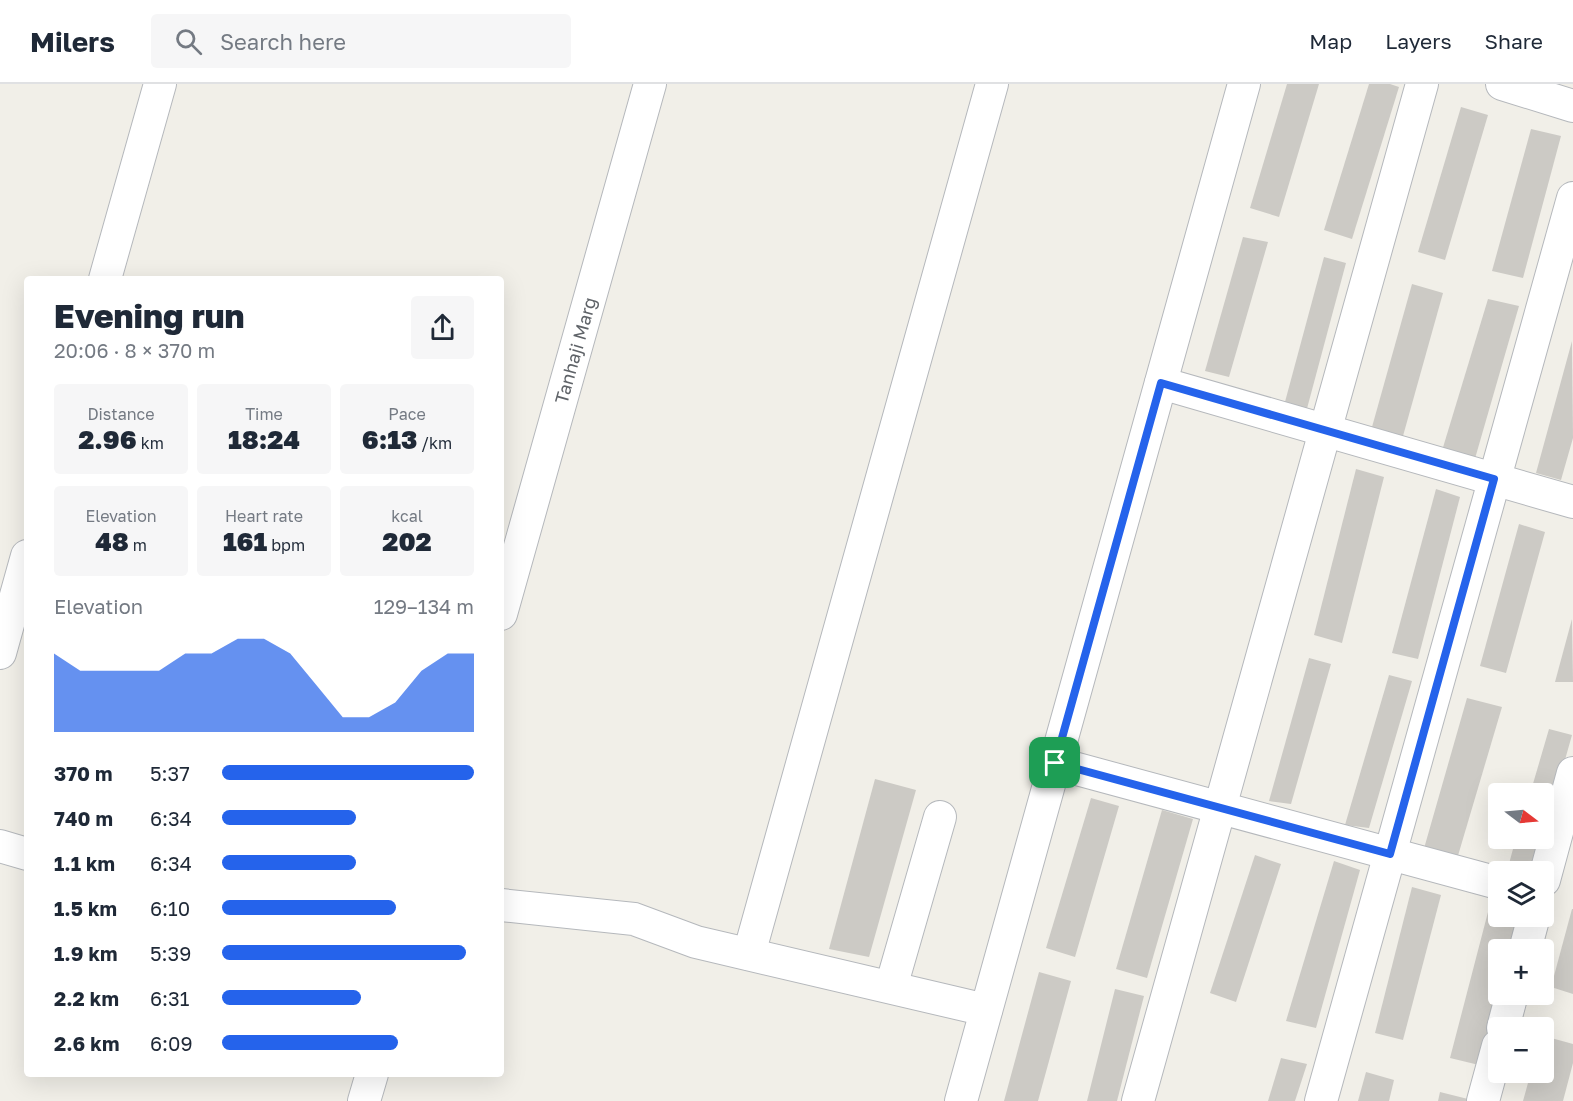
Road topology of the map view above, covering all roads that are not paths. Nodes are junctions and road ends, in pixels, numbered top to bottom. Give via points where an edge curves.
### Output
1 (160, 84) edge
2 (650, 84) edge
3 (992, 84) edge
4 (1244, 84) edge
5 (1422, 84) edge
6 (1502, 84) edge
7 (1573, 106) edge
8 (1573, 198) edge
9 (106, 276) edge
10 (1161, 383) junction
11 (1325, 430) junction
12 (1494, 479) junction
13 (1573, 502) edge
14 (24, 567) edge
15 (504, 603) edge
16 (0, 652) edge
17 (1055, 763) junction
18 (1572, 777) edge
19 (1219, 809) junction
20 (939, 817) dead end
21 (0, 846) edge
22 (24, 853) edge
23 (1390, 854) junction
24 (1549, 861) edge
25 (1488, 880) edge
26 (504, 905) edge
27 (749, 954) junction
28 (891, 987) junction
29 (986, 1010) junction
30 (371, 1077) edge
31 (1489, 1083) edge
32 (364, 1101) edge
33 (961, 1101) edge
34 (1138, 1101) edge
35 (1321, 1101) edge
36 (1484, 1101) edge

1 - 9 street
2 - 15 street, Tanhaji Marg
3 - 27 street
4 - 10 street
5 - 11 street
6 - 7 street
8 - 12 street
10 - 11 street
10 - 17 street
11 - 12 street
11 - 19 street
12 - 13 street
12 - 23 street
14 - 16 street
17 - 19 street
17 - 29 street
18 - 24 street
19 - 23 street
19 - 34 street
20 - 28 street
21 - 22 street
23 - 25 street
23 - 35 street
26 - 27 street via 634,919 696,942
27 - 28 street
28 - 29 street
29 - 33 street
30 - 32 street
31 - 36 street

